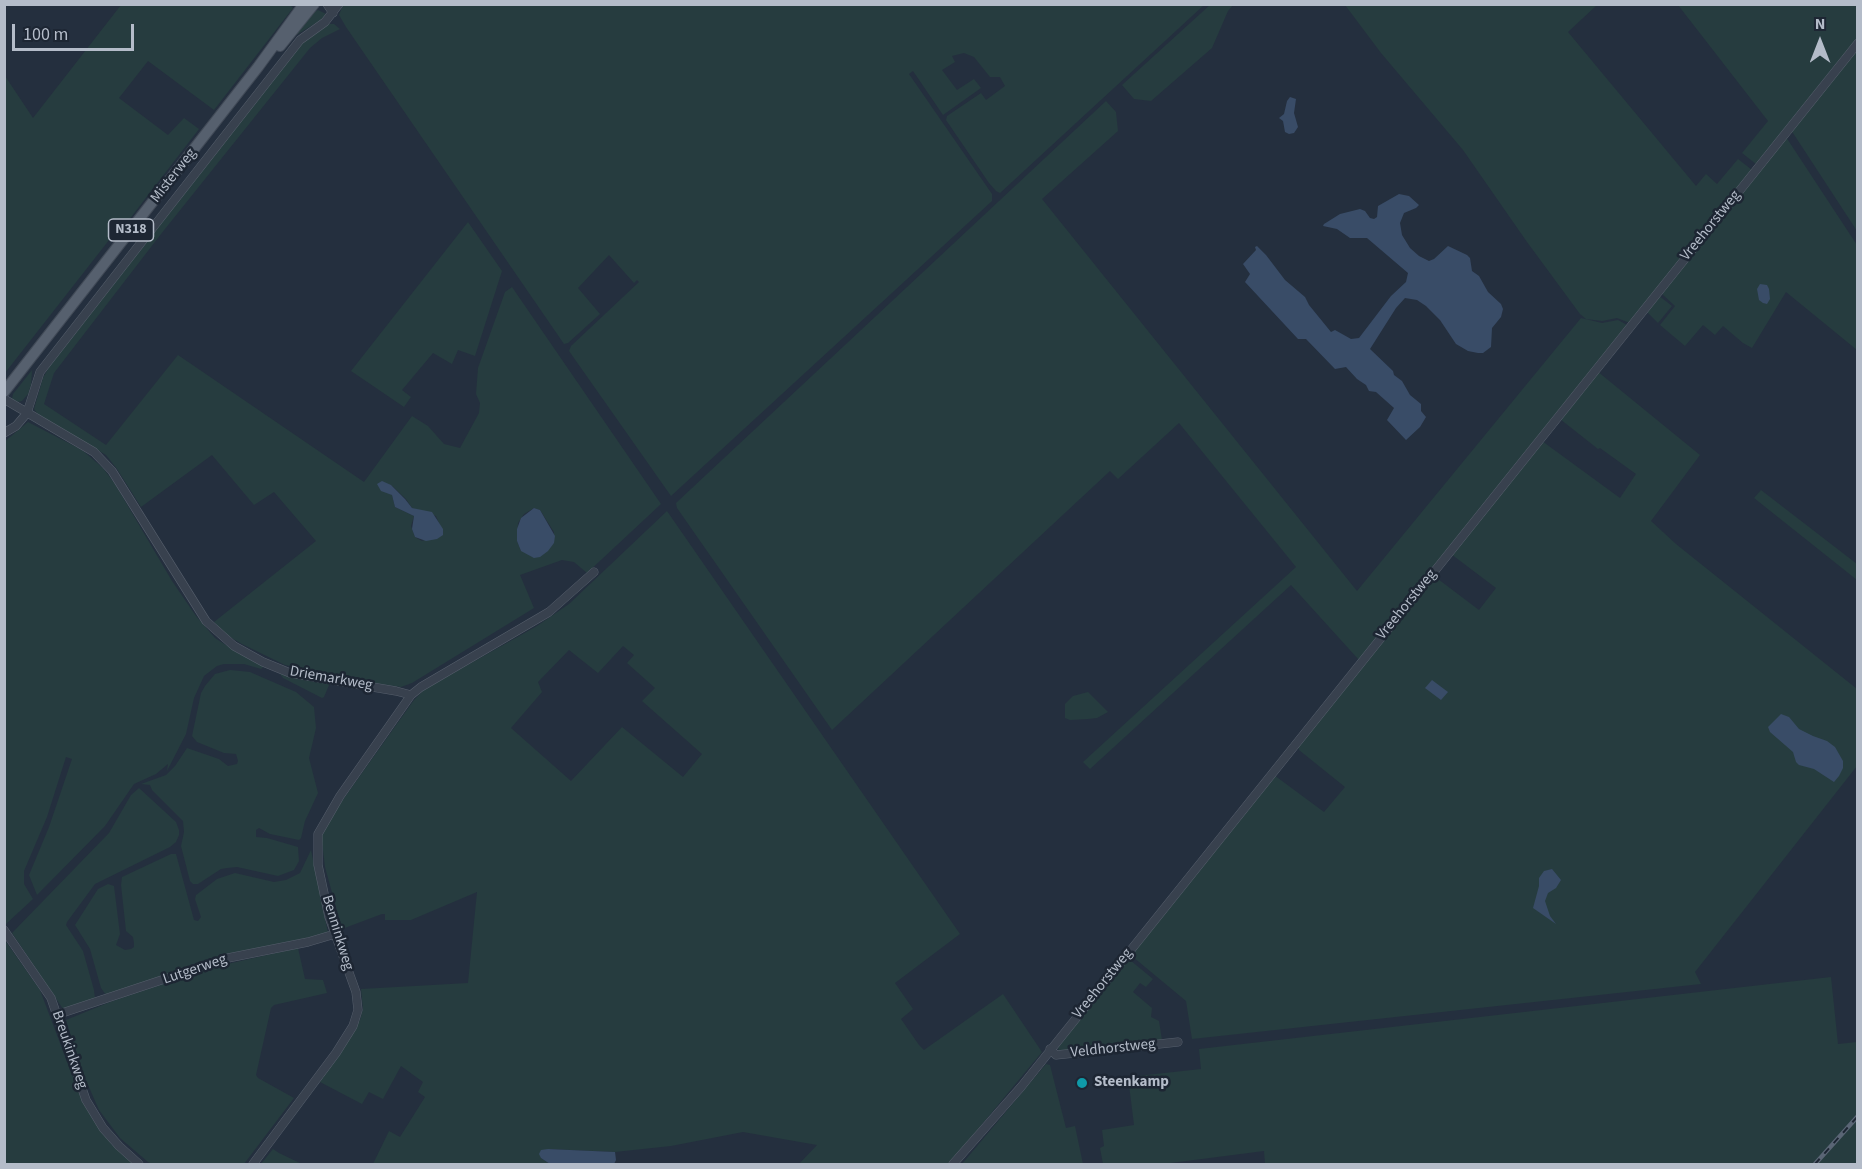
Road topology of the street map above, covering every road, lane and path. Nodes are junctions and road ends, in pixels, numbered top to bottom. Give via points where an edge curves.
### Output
1 (304, 4) edge
2 (314, 4) edge
3 (327, 4) edge
4 (339, 4) edge
5 (333, 13) junction
6 (1857, 43) edge
7 (258, 67) junction
8 (4, 392) edge
9 (4, 399) edge
10 (27, 413) junction
11 (4, 433) edge
12 (594, 572) dead end
13 (411, 695) junction
14 (4, 930) edge
15 (335, 934) junction
16 (56, 1015) junction
17 (1178, 1042) dead end
18 (1050, 1049) junction
19 (139, 1164) edge
20 (253, 1164) edge
21 (952, 1164) edge

1 - 7 main road, Misterweg / N318
2 - 7 main road, Misterweg / N318 via 295,30
3 - 5 street
4 - 5 street, Misterweg
5 - 10 street, Misterweg via 300,40 40,372
6 - 18 street, Vreehorstweg
7 - 8 main road, Misterweg / N318
9 - 10 street, Driemarkweg
10 - 11 street
10 - 13 street, Driemarkweg via 94,452 112,471 206,621 234,646 290,673
12 - 13 street via 549,612
13 - 15 street, Benninkweg via 318,834 318,865
14 - 16 street, Breukinkweg via 51,998
15 - 16 street, Lutgerweg via 228,958
15 - 20 street, Benninkweg via 356,992 358,1010 353,1026
16 - 19 street, Breukinkweg via 86,1101 103,1128
17 - 18 street, Veldhorstweg via 1056,1055
18 - 21 street, Vreehorstweg

